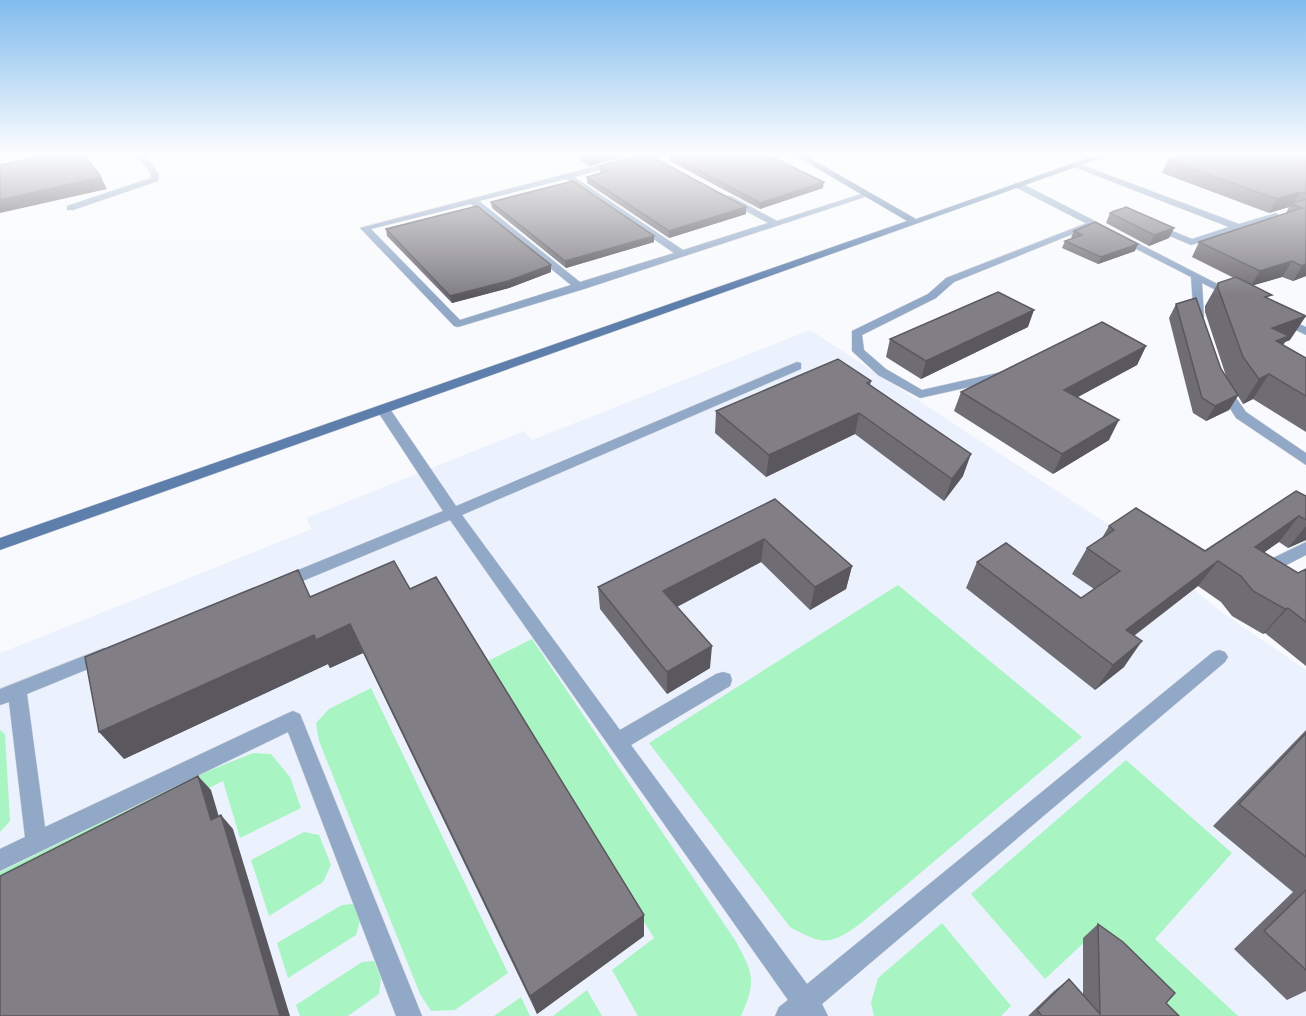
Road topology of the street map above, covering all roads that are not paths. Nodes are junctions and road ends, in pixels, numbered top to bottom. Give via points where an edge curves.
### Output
1 (92, 200) edge
2 (603, 200) edge
3 (733, 200) edge
4 (850, 200) edge
5 (877, 200) edge
6 (975, 200) edge
7 (1048, 200) edge
8 (1169, 200) edge
9 (472, 201) joint
10 (70, 208) dead end
11 (1116, 211) edge
12 (1282, 214) edge
13 (915, 222) junction
14 (1093, 223) junction
15 (776, 224) junction
16 (1240, 228) junction
17 (683, 254) junction
18 (1196, 276) junction
19 (580, 287) junction
20 (1238, 297) edge
21 (1268, 312) edge
22 (1306, 332) edge
23 (1203, 333) edge
24 (797, 366) dead end
25 (1017, 373) edge
26 (1217, 373) edge
27 (382, 409) junction
28 (1306, 460) edge
29 (453, 513) junction
30 (0, 544) edge
31 (1306, 548) edge
32 (1267, 568) edge
33 (268, 588) edge
34 (116, 650) edge
35 (1219, 657) dead end
36 (723, 680) dead end
37 (9, 694) edge
38 (618, 742) junction
39 (36, 842) junction
40 (0, 860) edge
41 (810, 1009) edge
42 (410, 1016) edge
43 (788, 1016) edge

1 - 10 street
2 - 17 street
3 - 15 street
4 - 15 street
5 - 13 main road
6 - 13 main road
7 - 14 street
8 - 16 street
9 - 19 street
9 - 19 street via 365,228 458,324
11 - 16 street via 1191,242
12 - 16 street
13 - 27 main road
14 - 18 street
14 - 25 street via 950,280 932,296 856,333 858,351 882,372 920,394
15 - 17 street
17 - 19 street
18 - 20 street
18 - 23 street via 1197,312
21 - 22 street
24 - 29 street
26 - 28 street via 1240,415
27 - 29 street
27 - 30 main road
29 - 33 street
29 - 38 street
31 - 32 street
34 - 37 street
35 - 41 street
36 - 38 street
37 - 39 street
38 - 41 street
39 - 40 street
39 - 42 street via 293,720
41 - 43 street

